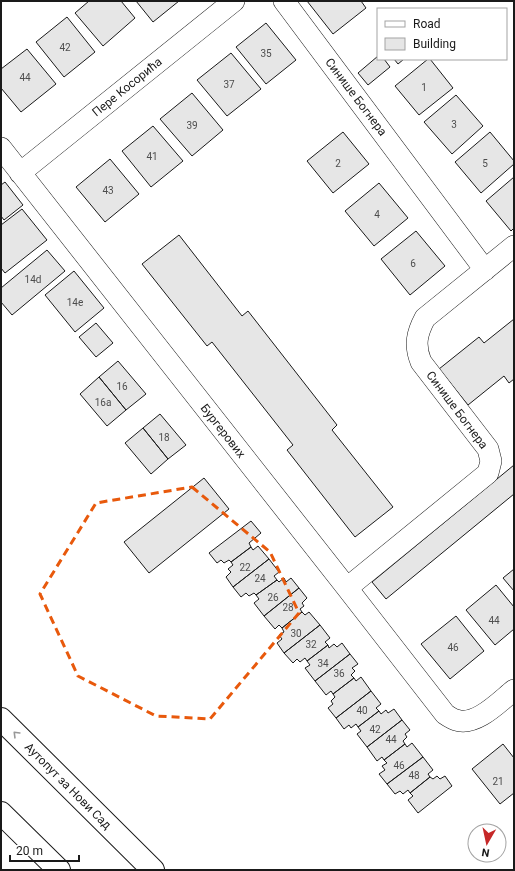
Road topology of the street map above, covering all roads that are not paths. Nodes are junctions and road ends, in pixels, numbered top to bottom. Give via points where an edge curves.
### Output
1 (234, 1) edge
2 (284, 1) edge
3 (1, 148) edge
4 (20, 173) junction
5 (514, 246) edge
6 (485, 270) junction
7 (348, 588) junction
8 (514, 690) edge
9 (1, 719) edge
10 (1, 813) edge
11 (59, 870) edge
12 (153, 870) edge

1 - 4 street, Пере Косорића
2 - 6 street, Синише Богнера
3 - 4 street, Бургерових
4 - 7 street, Бургерових
5 - 6 street, Синише Богнера
6 - 7 street, Синише Богнера via 426,318 418,332 418,355 488,449 491,461 488,473
7 - 8 street, Бургерових via 445,714 457,720 469,721 479,717
12 -> 9 main road, Аутопут за Нови Сад
10 - 11 main road

